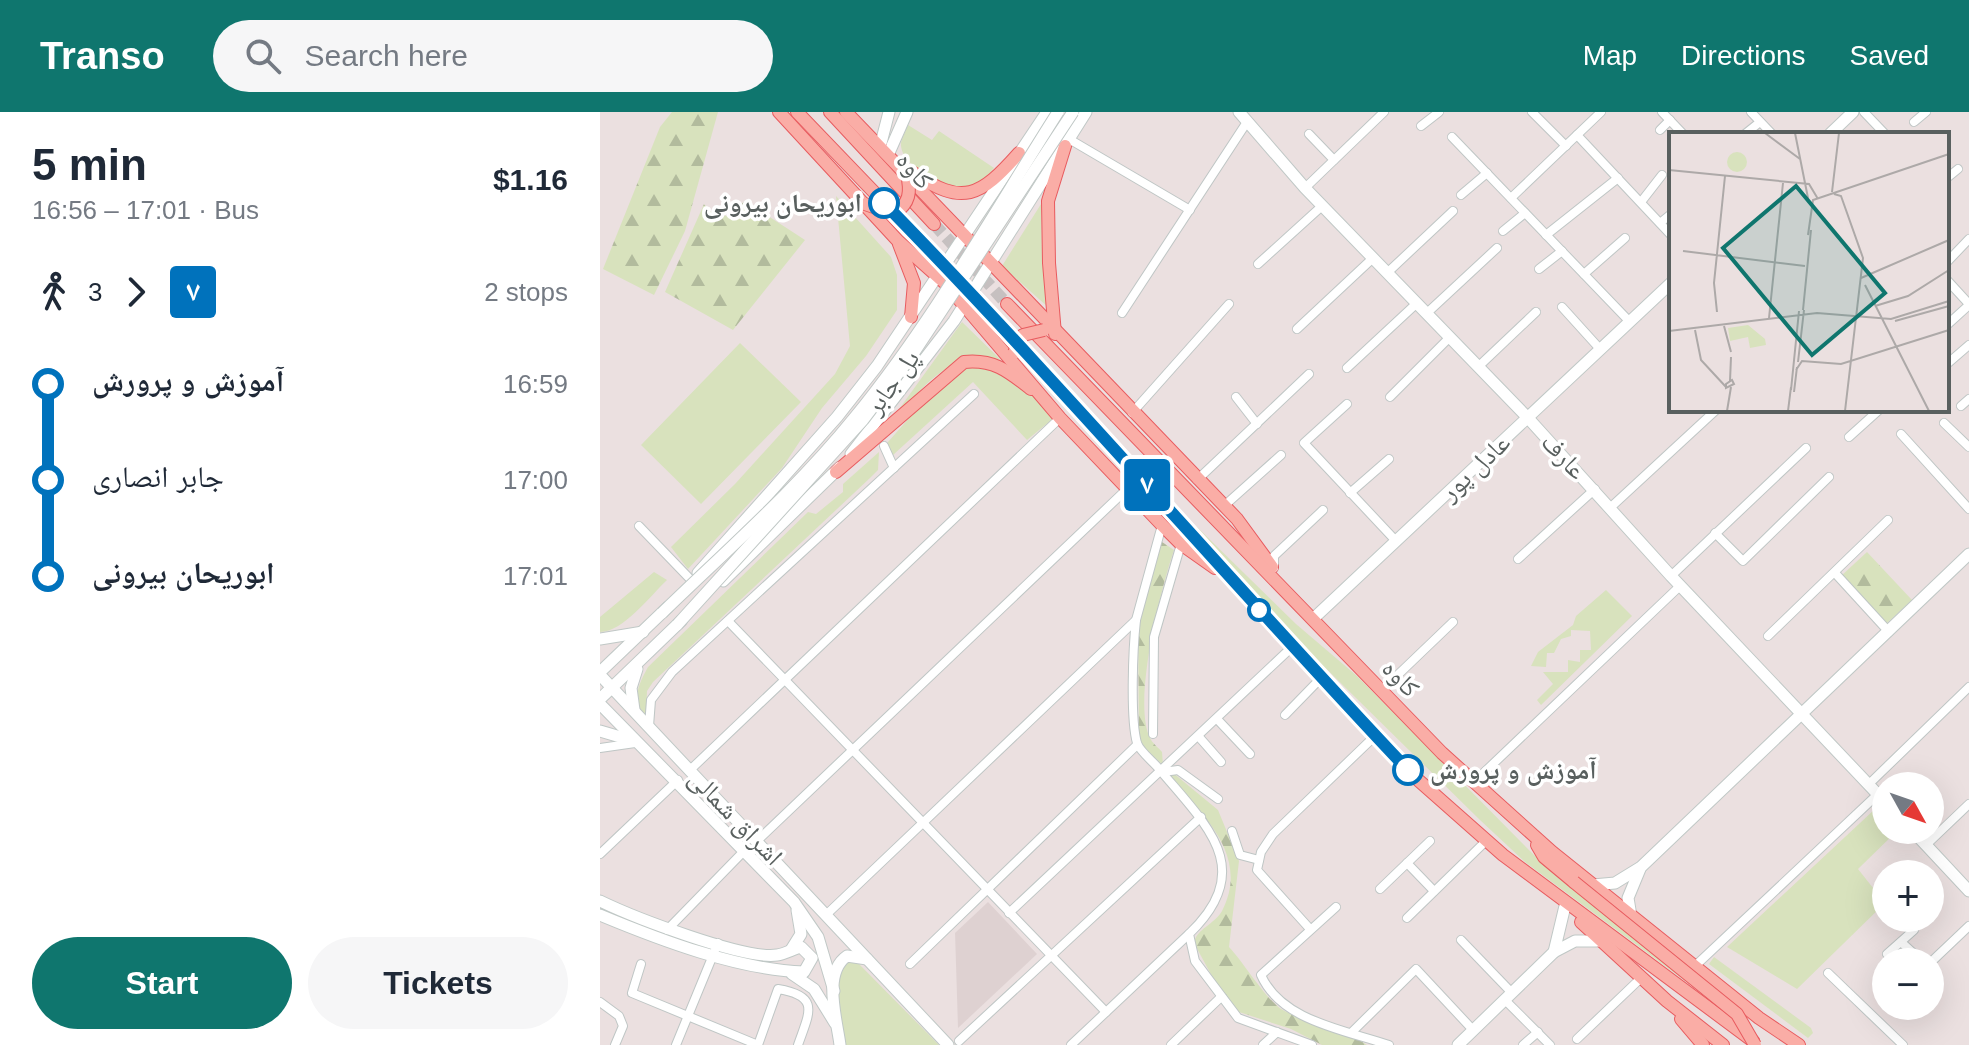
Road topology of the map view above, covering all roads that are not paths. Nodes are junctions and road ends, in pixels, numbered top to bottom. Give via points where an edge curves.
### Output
1 (779, 112) edge
2 (797, 112) edge
3 (830, 112) edge
4 (846, 112) edge
5 (889, 112) edge
6 (907, 112) edge
7 (1047, 112) edge
8 (1058, 112) edge
9 (1073, 112) edge
10 (1086, 112) edge
11 (1239, 112) edge
12 (1384, 112) edge
13 (1532, 112) edge
14 (1601, 112) edge
15 (1662, 112) edge
16 (1751, 112) edge
17 (1864, 112) edge
18 (1926, 112) edge
19 (1436, 113) edge
20 (1844, 115) edge
21 (1670, 120) junction
22 (1247, 122) junction
23 (1760, 122) junction
24 (1914, 122) dead end
25 (1421, 126) dead end
26 (1660, 130) dead end
27 (1681, 132) edge
28 (1748, 132) edge
29 (1770, 132) edge
30 (1831, 132) edge
31 (1883, 132) edge
32 (1309, 134) dead end
33 (1577, 135) junction
34 (1452, 137) dead end
35 (1067, 143) junction
36 (1566, 146) junction
37 (1019, 153) junction
38 (887, 154) junction
39 (1334, 160) junction
40 (1958, 169) dead end
41 (1487, 173) junction
42 (907, 175) junction
43 (1662, 175) dead end
44 (1949, 176) edge
45 (1618, 178) junction
46 (1305, 188) junction
47 (1461, 195) dead end
48 (1511, 198) junction
49 (1641, 202) junction
50 (865, 204) junction
51 (1322, 206) junction
52 (1190, 210) junction
53 (1453, 211) dead end
54 (1525, 213) junction
55 (1669, 216) edge
56 (1660, 223) junction
57 (934, 224) tunnel mouth
58 (1503, 231) dead end
59 (1669, 233) edge
60 (1546, 235) junction
61 (965, 236) junction
62 (1625, 238) dead end
63 (1969, 239) edge
64 (920, 240) tunnel mouth
65 (898, 241) junction
66 (1497, 248) dead end
67 (1562, 251) junction
68 (1373, 258) junction
69 (1949, 260) edge
70 (991, 264) junction
71 (1258, 264) dead end
72 (1539, 269) dead end
73 (1387, 273) junction
74 (1584, 274) junction
75 (938, 276) junction
76 (1949, 282) edge
77 (1669, 285) edge
78 (1417, 303) junction
79 (1007, 304) tunnel mouth
80 (1229, 304) dead end
81 (1969, 304) edge
82 (965, 305) junction
83 (1562, 307) dead end
84 (1536, 312) dead end
85 (1122, 313) dead end
86 (1427, 313) junction
87 (911, 317) junction
88 (994, 317) tunnel mouth
89 (1630, 322) junction
90 (1949, 323) edge
91 (1297, 329) dead end
92 (1051, 332) junction
93 (1450, 337) junction
94 (1969, 345) edge
95 (1600, 349) junction
96 (1017, 360) junction
97 (1949, 362) edge
98 (1479, 366) junction
99 (1347, 368) dead end
100 (1309, 374) dead end
101 (974, 394) dead end
102 (1236, 397) dead end
103 (1390, 397) dead end
104 (1969, 399) edge
105 (1046, 401) junction
106 (1347, 404) dead end
107 (1961, 406) dead end
108 (1714, 412) edge
109 (1132, 413) junction
110 (1868, 413) edge
111 (1060, 418) junction
112 (1528, 418) junction
113 (1944, 423) dead end
114 (1257, 424) junction
115 (1901, 434) dead end
116 (1849, 437) dead end
117 (884, 446) dead end
118 (1969, 447) edge
119 (1806, 448) dead end
120 (1281, 455) dead end
121 (1389, 459) dead end
122 (894, 468) junction
123 (836, 472) junction
124 (1829, 477) dead end
125 (1197, 480) junction
126 (1128, 488) junction
127 (1595, 489) junction
128 (1350, 493) junction
129 (1224, 506) junction
130 (1611, 507) junction
131 (1969, 509) edge
132 (1323, 510) dead end
133 (1888, 520) dead end
134 (1162, 525) junction
135 (639, 526) dead end
136 (1715, 533) junction
137 (1396, 541) junction
138 (1181, 544) junction
139 (1969, 554) edge
140 (1518, 559) dead end
141 (1274, 571) junction
142 (1835, 573) junction
143 (1671, 576) junction
144 (1231, 579) junction
145 (691, 580) junction
146 (1680, 586) junction
147 (1295, 599) junction
148 (662, 613) junction
149 (1314, 618) junction
150 (1136, 620) junction
151 (728, 621) junction
152 (1453, 622) dead end
153 (677, 625) junction
154 (644, 631) junction
155 (1889, 632) junction
156 (1768, 636) dead end
157 (600, 639) edge
158 (1292, 647) junction
159 (645, 656) junction
160 (600, 673) edge
161 (1321, 678) junction
162 (785, 680) junction
163 (1969, 687) edge
164 (613, 688) junction
165 (1382, 690) junction
166 (600, 702) edge
167 (634, 710) junction
168 (1285, 715) dead end
169 (1803, 716) junction
170 (1217, 719) junction
171 (649, 726) junction
172 (600, 731) edge
173 (1153, 734) dead end
174 (1376, 735) junction
175 (1199, 737) junction
176 (638, 742) junction
177 (1137, 745) junction
178 (600, 748) edge
179 (852, 750) junction
180 (1250, 754) dead end
181 (1221, 762) dead end
182 (690, 770) junction
183 (1162, 772) junction
184 (1897, 772) edge
185 (678, 780) junction
186 (1474, 782) junction
187 (1872, 788) edge
188 (1218, 799) dead end
189 (1872, 800) edge
190 (1969, 804) edge
191 (1201, 817) junction
192 (923, 823) junction
193 (1527, 830) junction
194 (1232, 831) dead end
195 (758, 840) junction
196 (1430, 841) dead end
197 (1486, 841) junction
198 (1926, 845) joint
199 (745, 850) junction
200 (600, 854) edge
201 (1259, 860) junction
202 (1407, 863) junction
203 (1641, 867) junction
204 (1592, 884) junction
205 (1380, 889) dead end
206 (1547, 889) junction
207 (987, 890) junction
208 (1434, 891) junction
209 (1969, 891) edge
210 (600, 901) edge
211 (794, 902) junction
212 (1565, 906) junction
213 (1336, 907) dead end
214 (1009, 913) junction
215 (827, 914) junction
216 (600, 915) edge
217 (1632, 916) junction
218 (1407, 918) dead end
219 (1969, 926) edge
220 (1310, 929) junction
221 (1912, 932) edge
222 (664, 933) junction
223 (1189, 934) junction
224 (1603, 936) junction
225 (1461, 940) dead end
226 (1901, 942) junction
227 (714, 948) junction
228 (1894, 948) edge
229 (1908, 948) edge
230 (791, 950) junction
231 (1944, 950) edge
232 (1554, 952) junction
233 (1052, 957) junction
234 (871, 961) junction
235 (641, 964) dead end
236 (910, 964) dead end
237 (1694, 967) junction
238 (788, 972) junction
239 (1828, 973) dead end
240 (1641, 978) junction
241 (834, 991) junction
242 (1508, 996) junction
243 (1220, 998) junction
244 (1667, 1001) junction
245 (600, 1002) edge
246 (1106, 1012) junction
247 (688, 1016) junction
248 (838, 1029) junction
249 (1473, 1030) junction
250 (1277, 1032) junction
251 (1352, 1032) junction
252 (1538, 1032) junction
253 (1577, 1039) dead end
254 (954, 1043) edge
255 (615, 1045) edge
256 (676, 1045) edge
257 (758, 1045) edge
258 (798, 1045) edge
259 (840, 1045) edge
260 (1071, 1045) edge
261 (1171, 1045) edge
262 (1263, 1045) edge
263 (1312, 1045) edge
264 (1389, 1045) edge
265 (1458, 1045) edge
266 (1523, 1045) edge
267 (1550, 1045) edge
268 (1703, 1045) edge
269 (1723, 1045) edge
270 (1757, 1045) edge
271 (1799, 1045) edge
272 (1903, 1045) edge

1 - 50 main road
2 - 64 main road, کاوه
3 - 57 main road, کاوه
4 - 38 main road
5 - 38 main road
6 - 38 main road
7 - 37 main road
8 - 148 main road, پل جابر, bridge via 856,416 771,510
9 - 153 main road, پل جابر, bridge via 873,408
10 - 35 main road
11 - 22 main road, عارف
12 - 39 street
13 - 36 street
14 - 33 street
15 - 21 street
16 - 23 street
17 - 31 street
18 - 24 street
19 - 25 street
20 - 30 main road
21 - 26 street
21 - 27 street
22 - 46 main road, عارف
22 - 52 street
23 - 28 street
23 - 29 street
32 - 39 street
33 - 36 street
33 - 45 street
34 - 41 street
35 - 52 street
35 - 70 main road
35 - 92 main road via 1048,201
36 - 48 street
37 - 38 main road via 985,189 969,194 935,188
37 - 61 main road
38 - 42 main road
39 - 46 street
40 - 44 street
41 - 47 street
41 - 48 street
42 - 50 main road, bridge via 908,200 894,214
42 - 61 main road
43 - 49 street
45 - 49 street
45 - 60 street
46 - 51 main road, عارف
48 - 54 street
49 - 56 street
50 - 65 main road
51 - 68 main road, عارف
51 - 71 street
52 - 85 street
53 - 73 street
54 - 58 street
54 - 60 street
55 - 56 street
56 - 59 street
60 - 67 street
61 - 70 main road
61 - 75 main road
62 - 74 street
63 - 69 street
65 - 75 main road
65 - 87 main road via 914,283
66 - 86 street
67 - 72 street
67 - 74 street
68 - 73 main road, عارف
68 - 91 street
70 - 82 main road
70 - 92 main road
73 - 78 main road, عارف
74 - 89 street
75 - 82 main road
75 - 87 main road
76 - 81 street
77 - 89 main road, عادل پور
78 - 86 main road, عارف
78 - 99 street
79 - 147 main road, کاوه
80 - 109 street
81 - 90 street
82 - 96 main road
82 - 123 main road
83 - 95 street
84 - 98 street
86 - 93 main road, عارف
87 - 145 main road via 837,417
88 - 144 main road
89 - 95 main road, عادل پور
92 - 96 main road, bridge via 1023,335
92 - 109 main road
93 - 98 main road, عارف
93 - 103 street
94 - 97 street
95 - 112 main road, عادل پور
96 - 105 main road
98 - 112 main road, عارف
100 - 114 street
101 - 122 street
102 - 114 street
104 - 107 street
105 - 111 main road
105 - 123 main road via 1003,367 964,362
106 - 128 street via 1304,443
108 - 130 street
109 - 125 main road
110 - 116 street
111 - 126 main road
111 - 162 street
112 - 127 main road, عارف
112 - 137 main road, عادل پور
113 - 118 street
114 - 125 street
115 - 131 street
117 - 122 street
119 - 136 street
120 - 129 street
121 - 128 street
122 - 151 street
123 - 153 main road
124 - 136 street via 1743,561
125 - 129 main road
126 - 134 main road
126 - 179 street
127 - 130 main road, عارف
127 - 140 street
128 - 137 street
129 - 141 main road
130 - 143 main road, عارف
132 - 141 street via 1274,556
133 - 142 street
134 - 138 main road
134 - 150 street
135 - 145 street
136 - 143 street
137 - 149 main road, عادل پور
138 - 144 main road
138 - 173 street via 1154,637
139 - 155 main road
141 - 147 main road
142 - 155 street
142 - 156 street
143 - 146 main road, عارف
144 - 158 main road
145 - 148 main road
146 - 169 main road, عارف
146 - 186 street
147 - 149 main road, کاوه
148 - 154 main road
149 - 165 main road, کاوه
150 - 177 street
150 - 192 street
151 - 162 street
151 - 171 street via 672,672 651,700
152 - 165 street
153 - 159 main road
154 - 157 main road
154 - 160 main road
155 - 169 main road
158 - 161 main road
158 - 170 street
159 - 164 main road
159 - 167 main road via 631,688
160 - 164 main road, اشراق شمالی
161 - 168 street
161 - 174 main road
162 - 179 street
162 - 182 street
163 - 184 street
164 - 166 main road
164 - 167 main road, اشراق شمالی
165 - 186 main road, کاوه
166 - 176 main road, اشراق شمالی
167 - 171 main road, اشراق شمالی
169 - 187 main road, عارف
169 - 203 main road
170 - 175 street
170 - 180 street
171 - 182 main road, اشراق شمالی
172 - 176 main road
174 - 197 main road
174 - 201 street via 1273,834
175 - 181 street
175 - 183 street
176 - 178 street
176 - 185 main road, اشراق شمالی
177 - 183 street
177 - 207 street
179 - 192 street
179 - 195 street
182 - 195 main road, اشراق شمالی
183 - 188 street via 1178,770
183 - 191 street
183 - 214 street
185 - 199 main road, اشراق شمالی
185 - 200 street
186 - 193 main road, کاوه
189 - 237 street
190 - 198 street
191 - 223 street via 1220,848 1221,894
191 - 233 street
192 - 207 street
192 - 215 street
193 - 204 main road, کاوه
193 - 270 main road, bridge via 1544,857 1737,1014
194 - 201 street via 1240,855
195 - 215 main road, اشراق شمالی
196 - 202 street
197 - 206 main road
197 - 208 street
198 - 209 main road
199 - 211 main road, اشراق شمالی
199 - 222 street
201 - 220 street via 1257,870
202 - 205 street
202 - 208 street
203 - 204 main road via 1615,883
203 - 217 main road via 1628,898
204 - 217 main road, کاوه
206 - 212 main road
206 - 224 main road
207 - 214 street
207 - 236 street
208 - 218 street
210 - 222 main road
211 - 230 main road via 802,925
211 - 241 main road, اشراق شمالی via 818,937
212 - 224 main road
212 - 232 main road
213 - 220 street
214 - 233 street
215 - 234 main road, اشراق شمالی
216 - 222 main road
217 - 237 main road, کاوه
219 - 231 street
220 - 251 street via 1261,975 1269,993 1286,1008
221 - 226 street
222 - 227 main road
223 - 243 street via 1195,961
223 - 246 street
224 - 232 main road
224 - 240 main road
224 - 270 main road, bridge
225 - 242 street
226 - 228 street
226 - 229 street
227 - 230 main road via 771,955
227 - 238 main road
227 - 247 street
230 - 238 main road via 801,947 812,958 804,972
232 - 242 main road
233 - 246 street
233 - 254 street
234 - 241 main road via 855,956 839,961
234 - 254 main road, اشراق شمالی
235 - 247 street via 632,993
237 - 271 main road, کاوه
238 - 248 main road via 814,989
239 - 272 street
240 - 244 main road
240 - 253 street
241 - 248 main road, اشراق شمالی
242 - 249 main road
242 - 252 street
243 - 250 street via 1238,1018
243 - 261 street
244 - 268 main road
244 - 269 main road
245 - 255 street via 619,1016 623,1026
246 - 260 street
247 - 256 street
247 - 257 street
248 - 259 main road, اشراق شمالی
249 - 251 street via 1416,969
249 - 265 main road
250 - 262 street
250 - 263 street
251 - 264 street
252 - 266 street
252 - 267 street
257 - 258 street via 778,989 806,998 810,1010

